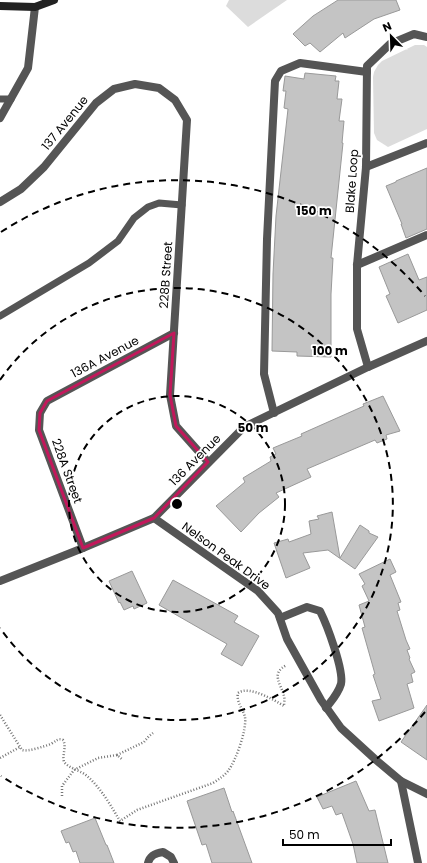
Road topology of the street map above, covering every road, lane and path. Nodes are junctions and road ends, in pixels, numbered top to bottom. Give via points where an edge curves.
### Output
1 (54, 0) edge
2 (0, 6) edge
3 (35, 7) junction
4 (427, 37) edge
5 (367, 72) junction
6 (159, 88) joint
7 (0, 99) edge
8 (11, 99) junction
9 (0, 118) edge
10 (427, 143) edge
11 (366, 167) junction
12 (0, 202) edge
13 (182, 205) junction
14 (427, 235) edge
15 (357, 266) junction
16 (0, 316) edge
17 (174, 333) junction
18 (427, 342) edge
19 (368, 367) junction
20 (47, 401) joint
21 (274, 413) junction
22 (208, 462) junction
23 (154, 518) junction
24 (83, 548) junction
25 (0, 581) edge
26 (280, 618) junction
27 (287, 665) dead end
28 (326, 708) junction
29 (0, 715) edge
30 (153, 733) dead end
31 (20, 747) junction
32 (117, 755) junction
33 (0, 758) edge
34 (123, 760) dead end
35 (74, 770) junction
36 (401, 781) junction
37 (427, 794) edge
38 (62, 796) dead end
39 (148, 863) edge
40 (174, 863) edge
41 (418, 863) edge

1 - 3 street
2 - 3 street
3 - 8 street via 28,68
4 - 5 street via 414,34 390,44 367,66
5 - 11 street, Blake Loop
5 - 21 street via 300,63 281,71 275,81 267,240 264,374
6 - 12 street, 137 Avenue via 135,84 114,89 96,103 44,167 21,188
6 - 13 street, 228B Street via 175,100 187,120
7 - 8 lane
8 - 9 street
10 - 11 street
11 - 15 street, Blake Loop
13 - 16 lane via 159,203 148,207 134,218 118,240 89,263
13 - 17 street, 228B Street
14 - 15 street
15 - 19 street, Blake Loop via 357,329
17 - 20 street, 136A Avenue
17 - 22 street, 228B Street via 170,396 176,426
18 - 19 street, 136 Avenue
19 - 21 street, 136 Avenue
20 - 24 street, 228A Street via 40,413 39,430
21 - 22 street, 136 Avenue via 244,427
22 - 23 street, 136 Avenue
23 - 24 street, 136 Avenue
23 - 26 street, Nelson Peak Drive via 258,591
24 - 25 street, 136 Avenue
26 - 28 street, Nelson Peak Drive via 287,639
26 - 28 street via 308,607 320,611 340,668 341,682 338,693
27 - 35 path via 278,675 285,698 284,706 254,691 238,693 246,726 229,771 213,783 137,810 120,821 93,781 85,774
28 - 36 street, Nelson Peak Drive via 341,728
29 - 31 path
30 - 32 path via 144,742
31 - 33 path
31 - 35 path via 26,751 61,739 65,742 64,762
32 - 34 path
32 - 35 path via 98,758
35 - 38 path via 62,786
36 - 37 street, Nelson Peak Drive
36 - 41 street
39 - 40 street via 155,853 163,852 171,857

